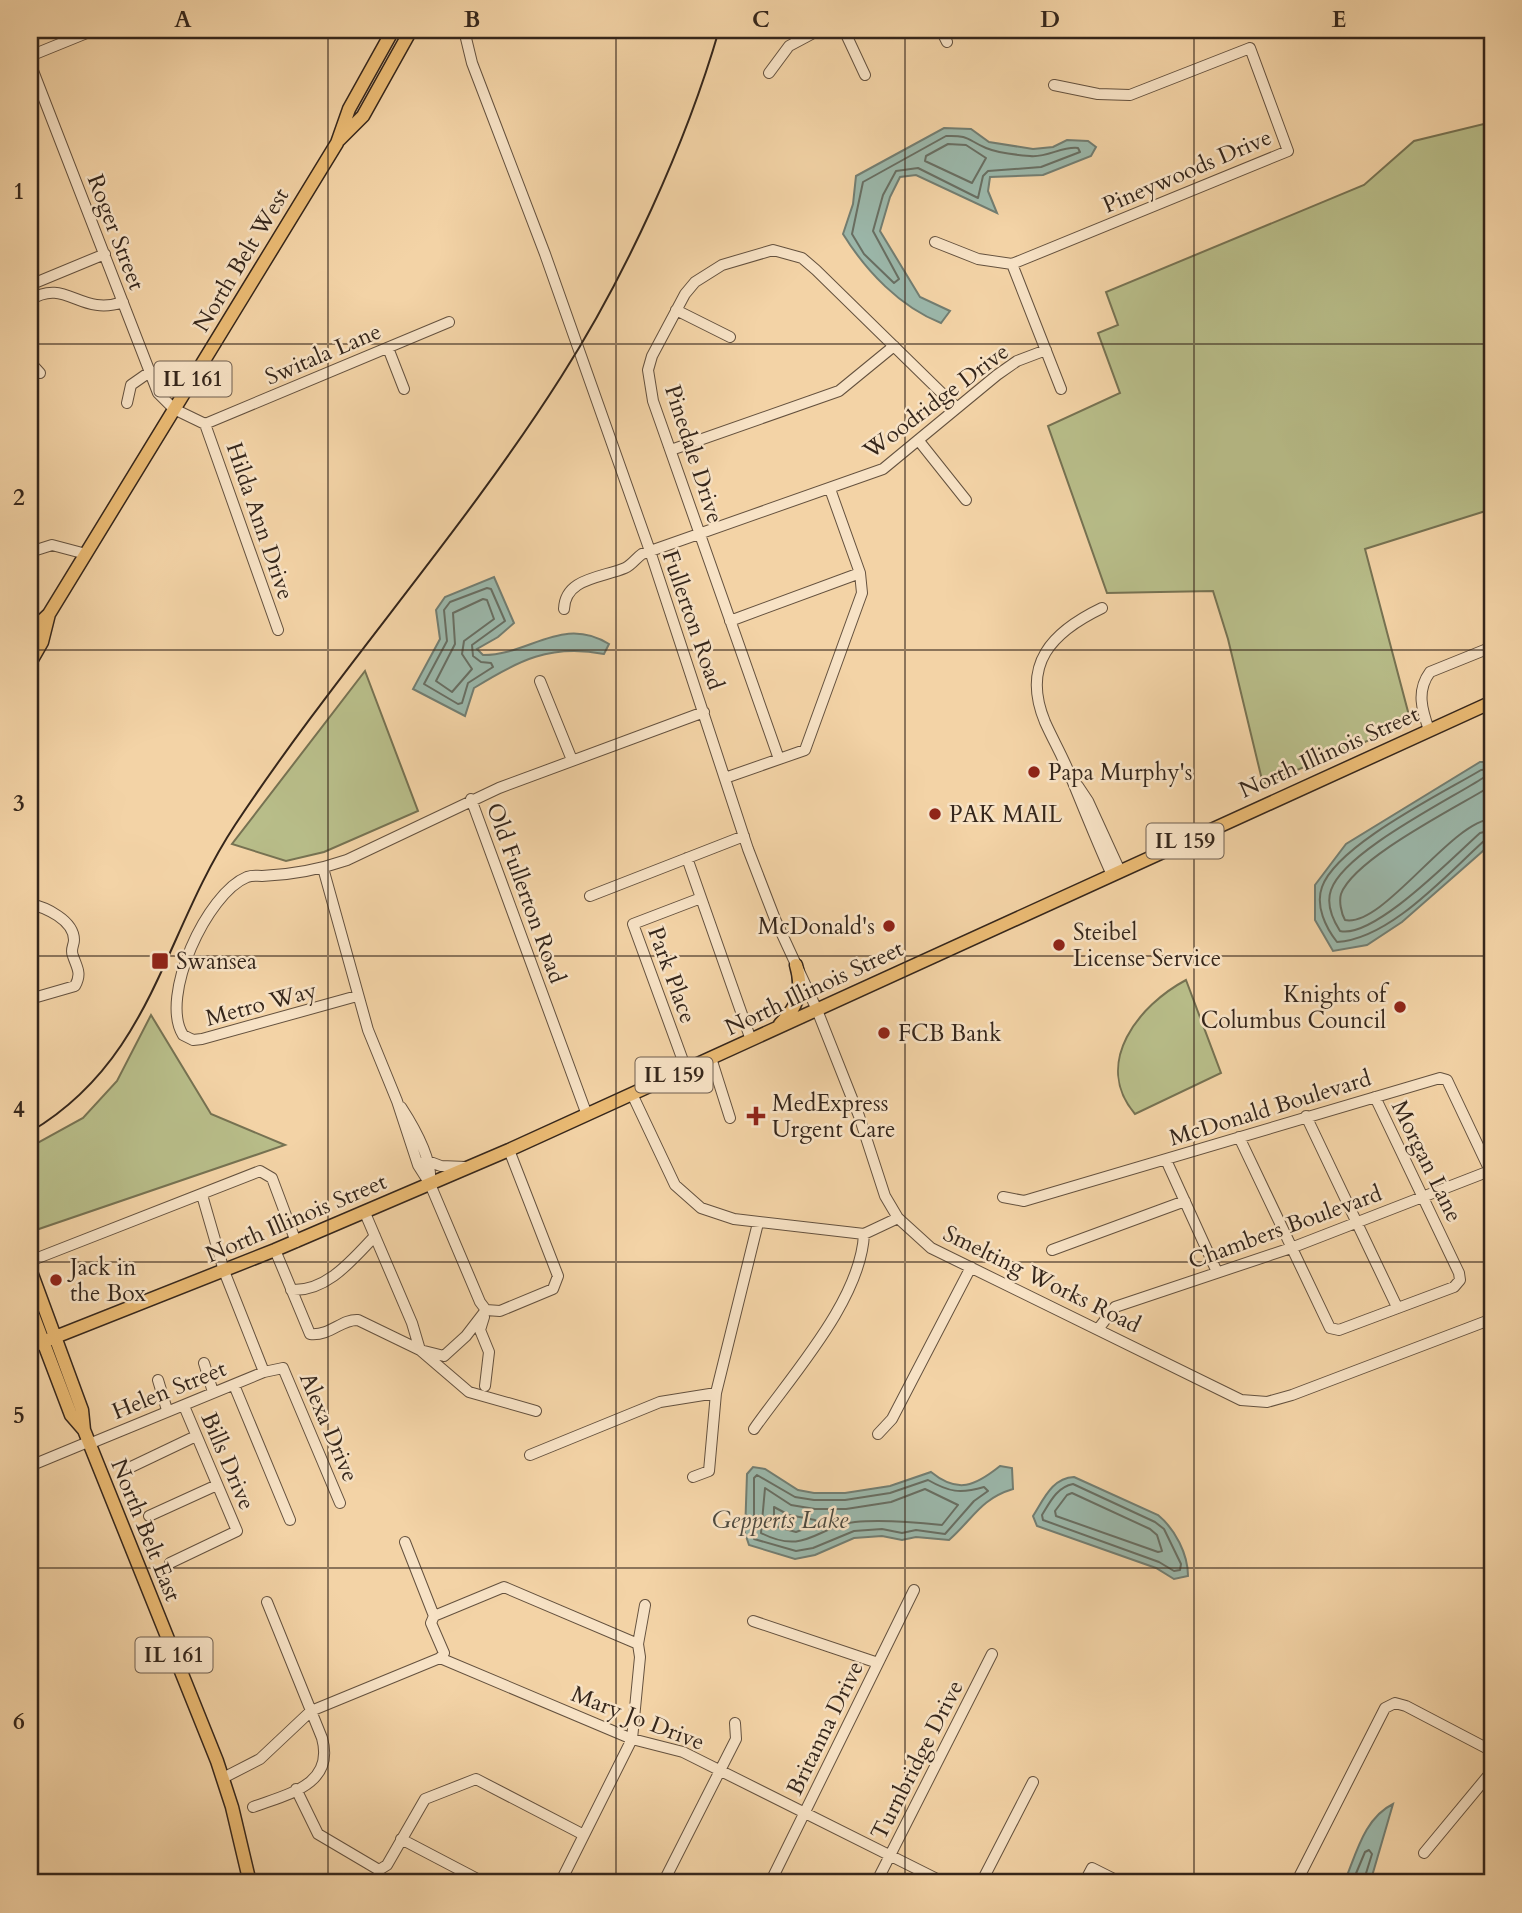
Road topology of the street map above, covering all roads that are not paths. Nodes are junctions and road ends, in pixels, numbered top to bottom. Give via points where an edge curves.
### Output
1 (94, 30) edge
2 (393, 30) edge
3 (411, 30) edge
4 (464, 30) edge
5 (819, 30) edge
6 (844, 30) edge
7 (941, 30) edge
8 (947, 42) dead end
9 (30, 56) edge
10 (30, 63) edge
11 (769, 73) dead end
12 (865, 75) dead end
13 (1054, 85) dead end
14 (337, 143) junction
15 (934, 242) dead end
16 (105, 254) junction
17 (1012, 264) junction
18 (30, 285) edge
19 (30, 300) edge
20 (123, 302) junction
21 (676, 310) junction
22 (449, 322) dead end
23 (730, 337) dead end
24 (894, 346) junction
25 (388, 348) junction
26 (1046, 350) junction
27 (30, 362) edge
28 (150, 371) junction
29 (40, 373) dead end
30 (404, 389) dead end
31 (1061, 389) dead end
32 (127, 403) dead end
33 (957, 408) junction
34 (174, 410) junction
35 (205, 424) junction
36 (919, 441) junction
37 (671, 450) junction
38 (830, 489) junction
39 (966, 499) dead end
40 (700, 534) junction
41 (650, 551) junction
42 (30, 552) edge
43 (86, 554) junction
44 (860, 573) junction
45 (1102, 608) dead end
46 (564, 609) dead end
47 (49, 614) junction
48 (730, 621) junction
49 (278, 630) dead end
50 (30, 632) edge
51 (1492, 648) edge
52 (30, 663) edge
53 (540, 681) dead end
54 (1492, 702) edge
55 (704, 712) junction
56 (1429, 730) junction
57 (572, 760) junction
58 (779, 760) junction
59 (725, 778) junction
60 (471, 799) junction
61 (744, 836) junction
62 (687, 858) junction
63 (323, 868) junction
64 (1116, 873) junction
65 (590, 896) dead end
66 (701, 898) junction
67 (30, 904) edge
68 (796, 965) junction
69 (357, 996) junction
70 (30, 999) edge
71 (817, 1010) junction
72 (775, 1029) junction
73 (751, 1040) junction
74 (711, 1058) junction
75 (686, 1069) junction
76 (632, 1094) junction
77 (1375, 1097) junction
78 (397, 1101) junction
79 (587, 1115) junction
80 (1306, 1116) junction
81 (730, 1118) dead end
82 (1239, 1138) junction
83 (509, 1150) junction
84 (425, 1160) junction
85 (1166, 1160) junction
86 (470, 1167) junction
87 (1492, 1172) edge
88 (430, 1184) junction
89 (202, 1195) junction
90 (1003, 1197) dead end
91 (1423, 1197) junction
92 (1185, 1201) junction
93 (365, 1213) junction
94 (898, 1218) junction
95 (1358, 1222) junction
96 (758, 1223) junction
97 (864, 1234) junction
98 (376, 1236) junction
99 (296, 1242) junction
100 (1291, 1248) junction
101 (275, 1250) junction
102 (1052, 1250) dead end
103 (30, 1261) edge
104 (971, 1267) junction
105 (30, 1269) edge
106 (224, 1271) junction
107 (1217, 1272) junction
108 (291, 1290) junction
109 (30, 1307) edge
110 (1397, 1307) junction
111 (486, 1310) junction
112 (1492, 1318) edge
113 (1099, 1328) junction
114 (48, 1339) junction
115 (30, 1346) edge
116 (420, 1350) junction
117 (205, 1363) dead end
118 (264, 1372) junction
119 (158, 1380) dead end
120 (234, 1385) junction
121 (485, 1386) dead end
122 (213, 1392) junction
123 (716, 1393) junction
124 (184, 1405) junction
125 (167, 1410) junction
126 (537, 1411) dead end
127 (754, 1429) dead end
128 (878, 1434) dead end
129 (196, 1436) junction
130 (87, 1439) junction
131 (530, 1455) dead end
132 (30, 1466) edge
133 (131, 1467) dead end
134 (693, 1477) dead end
135 (217, 1485) junction
136 (340, 1503) dead end
137 (149, 1516) dead end
138 (290, 1520) dead end
139 (405, 1542) dead end
140 (170, 1563) dead end
141 (914, 1590) dead end
142 (267, 1602) dead end
143 (645, 1605) dead end
144 (434, 1616) junction
145 (753, 1621) dead end
146 (638, 1644) junction
147 (992, 1654) dead end
148 (440, 1658) junction
149 (878, 1662) junction
150 (311, 1711) junction
151 (735, 1723) dead end
152 (632, 1739) junction
153 (1492, 1751) edge
154 (720, 1771) junction
155 (1492, 1771) edge
156 (223, 1778) junction
157 (1032, 1782) dead end
158 (296, 1789) junction
159 (253, 1807) dead end
160 (805, 1814) junction
161 (584, 1835) junction
162 (401, 1839) junction
163 (1424, 1853) dead end
164 (890, 1856) junction
165 (379, 1870) junction
166 (250, 1883) edge
167 (379, 1883) edge
168 (485, 1883) edge
169 (560, 1883) edge
170 (663, 1883) edge
171 (770, 1883) edge
172 (876, 1883) edge
173 (945, 1883) edge
174 (981, 1883) edge
175 (1084, 1883) edge
176 (1122, 1883) edge
177 (1296, 1883) edge

1 - 9 street
2 - 14 main road, North Belt West / IL 161 via 348,109
3 - 14 main road, North Belt West / IL 161 via 363,116
4 - 41 street, Fullerton Road
5 - 11 street via 789,46
6 - 12 street
7 - 8 street
10 - 16 street, Roger Street
13 - 17 street, Pineywoods Drive via 1130,95 1250,48 1288,151
14 - 34 main road, North Belt West / IL 161
15 - 17 street
16 - 18 street
16 - 20 street, Roger Street
17 - 26 street
19 - 20 street via 59,292 95,306
20 - 28 street, Roger Street
21 - 23 street
21 - 24 street, Pinedale Drive via 706,274 743,256 773,250 802,258
21 - 37 street, Pinedale Drive via 648,370 653,401
22 - 25 street, Switala Lane
24 - 33 street, Pinedale Drive
24 - 37 street via 839,391
25 - 30 street
25 - 35 street, Switala Lane
26 - 31 street
26 - 33 street, Woodridge Drive via 1007,367
27 - 29 street
28 - 32 street via 131,385
28 - 34 street, Roger Street via 158,393
33 - 36 street, Woodridge Drive
34 - 35 street
34 - 43 main road, North Belt West / IL 161
35 - 49 street, Hilda Ann Drive
36 - 38 street, Woodridge Drive via 883,469
36 - 39 street
37 - 40 street, Pinedale Drive
38 - 40 street, Woodridge Drive
38 - 44 street
40 - 41 street, Woodridge Drive
40 - 48 street, Pinedale Drive
41 - 46 street, Woodridge Drive via 626,568 570,589
41 - 55 street, Fullerton Road
42 - 43 street via 52,545
43 - 47 main road, North Belt West / IL 161
44 - 48 street
44 - 58 street via 861,601 805,750
45 - 64 street via 1061,632 1038,670 1040,707
47 - 50 main road, North Belt West / IL 161
47 - 52 main road, North Belt West / IL 161 via 42,642
48 - 58 street, Pinedale Drive
51 - 56 street via 1430,671 1421,689
53 - 57 street
54 - 56 main road, North Illinois Street / IL 159
55 - 57 street, Old Fullerton Road
55 - 59 street, Fullerton Road
56 - 64 main road, North Illinois Street / IL 159
57 - 60 street, Old Fullerton Road
58 - 59 street
59 - 61 street, Fullerton Road
60 - 63 street, Metro Way
60 - 79 street, Old Fullerton Road
61 - 62 street
61 - 68 street, Fullerton Road
62 - 65 street
62 - 66 street
63 - 69 street
63 - 69 street, Metro Way via 254,875 238,882 214,905 180,979 176,1003 180,1031 188,1039 202,1040
64 - 71 main road, North Illinois Street / IL 159
66 - 73 street
66 - 75 street, Park Place via 633,924
67 - 70 street via 62,919 71,929 71,948 80,974 75,986
68 - 71 street, Fullerton Road
68 - 72 main road via 798,999
69 - 78 street
71 - 72 main road, North Illinois Street / IL 159
71 - 94 street, Fullerton Road via 885,1196
72 - 73 main road, North Illinois Street / IL 159
73 - 74 main road, North Illinois Street / IL 159
74 - 75 main road, North Illinois Street / IL 159
74 - 81 street
75 - 76 main road, North Illinois Street / IL 159
76 - 79 main road, North Illinois Street / IL 159
76 - 96 street via 665,1167 687,1199 715,1214
77 - 80 street, McDonald Boulevard
77 - 87 street, McDonald Boulevard via 1447,1080
77 - 91 street, Morgan Lane
78 - 84 street
78 - 88 street via 415,1158
79 - 83 main road, North Illinois Street / IL 159
80 - 82 street, McDonald Boulevard
80 - 95 street
82 - 85 street, McDonald Boulevard
82 - 100 street
83 - 86 main road, North Illinois Street / IL 159
83 - 111 street via 558,1276 552,1289 500,1311
84 - 86 street
84 - 88 street
85 - 90 street, McDonald Boulevard via 1024,1201
85 - 92 street
86 - 88 main road, North Illinois Street / IL 159
87 - 91 street, Chambers Boulevard
88 - 93 main road, North Illinois Street / IL 159
88 - 111 street
89 - 99 street via 267,1172
89 - 103 street
89 - 106 street, Alexa Drive
91 - 95 street, Chambers Boulevard
91 - 110 street, Morgan Lane via 1460,1280 1454,1287
92 - 102 street
92 - 107 street
93 - 98 street
93 - 99 main road, North Illinois Street / IL 159
94 - 97 street
94 - 104 street, Smelting Works Road via 931,1248
95 - 100 street, Chambers Boulevard
95 - 110 street
96 - 97 street
96 - 123 street
97 - 127 street via 863,1256 834,1316
98 - 108 street via 343,1271 313,1286
98 - 116 street
99 - 101 main road, North Illinois Street / IL 159
100 - 107 street, Chambers Boulevard
100 - 110 street via 1330,1328 1339,1330
101 - 106 main road, North Illinois Street / IL 159
101 - 108 street
104 - 113 street, Smelting Works Road
104 - 128 street via 891,1419
105 - 114 main road, IL 161
106 - 114 main road, North Illinois Street / IL 159
106 - 118 street, Alexa Drive
107 - 113 street, Chambers Boulevard via 1115,1307
108 - 116 street via 310,1334 324,1335 351,1319 358,1320
109 - 114 main road, IL 161
111 - 116 street via 444,1356
111 - 121 street via 480,1330 489,1352
112 - 113 street, Smelting Works Road via 1292,1395 1256,1402 1241,1400
114 - 115 main road, North Illinois Street / IL 159
114 - 130 main road, North Belt East / IL 161 via 82,1410
116 - 126 street via 469,1392
117 - 122 street
118 - 120 street, Helen Street
118 - 136 street, Alexa Drive via 283,1368
119 - 125 street, Bills Drive
120 - 122 street, Helen Street
120 - 138 street
122 - 124 street, Helen Street
123 - 131 street via 660,1402
123 - 134 street via 709,1471
124 - 125 street, Helen Street
124 - 129 street, Bills Drive
125 - 130 street, Helen Street
129 - 133 street
129 - 135 street, Bills Drive
130 - 132 street, Helen Street
130 - 156 main road, North Belt East / IL 161
135 - 137 street
135 - 140 street, Bills Drive via 237,1531
139 - 144 street
141 - 149 street, Britanna Drive
142 - 150 street
143 - 146 street
144 - 146 street via 504,1587
144 - 148 street via 431,1623 444,1653
145 - 149 street
146 - 152 street
147 - 164 street, Turnbridge Drive
148 - 150 street
148 - 152 street, Mary Jo Drive
149 - 160 street, Britanna Drive
150 - 156 street via 260,1759
150 - 158 street via 322,1738 324,1766 316,1779
151 - 154 street via 736,1739
152 - 154 street, Mary Jo Drive via 684,1752
152 - 161 street
153 - 177 street via 1406,1706 1395,1703 1385,1708
154 - 160 street, Mary Jo Drive
154 - 170 street
155 - 163 street
156 - 166 main road, North Belt East / IL 161
157 - 174 street
158 - 159 street
158 - 165 street via 318,1834
160 - 164 street, Mary Jo Drive
160 - 171 street, Britanna Drive
161 - 162 street via 476,1779 425,1799
161 - 169 street
162 - 165 street via 387,1865
162 - 168 street
164 - 172 street, Turnbridge Drive
164 - 173 street, Mary Jo Drive
165 - 167 street
175 - 176 street via 1092,1868

